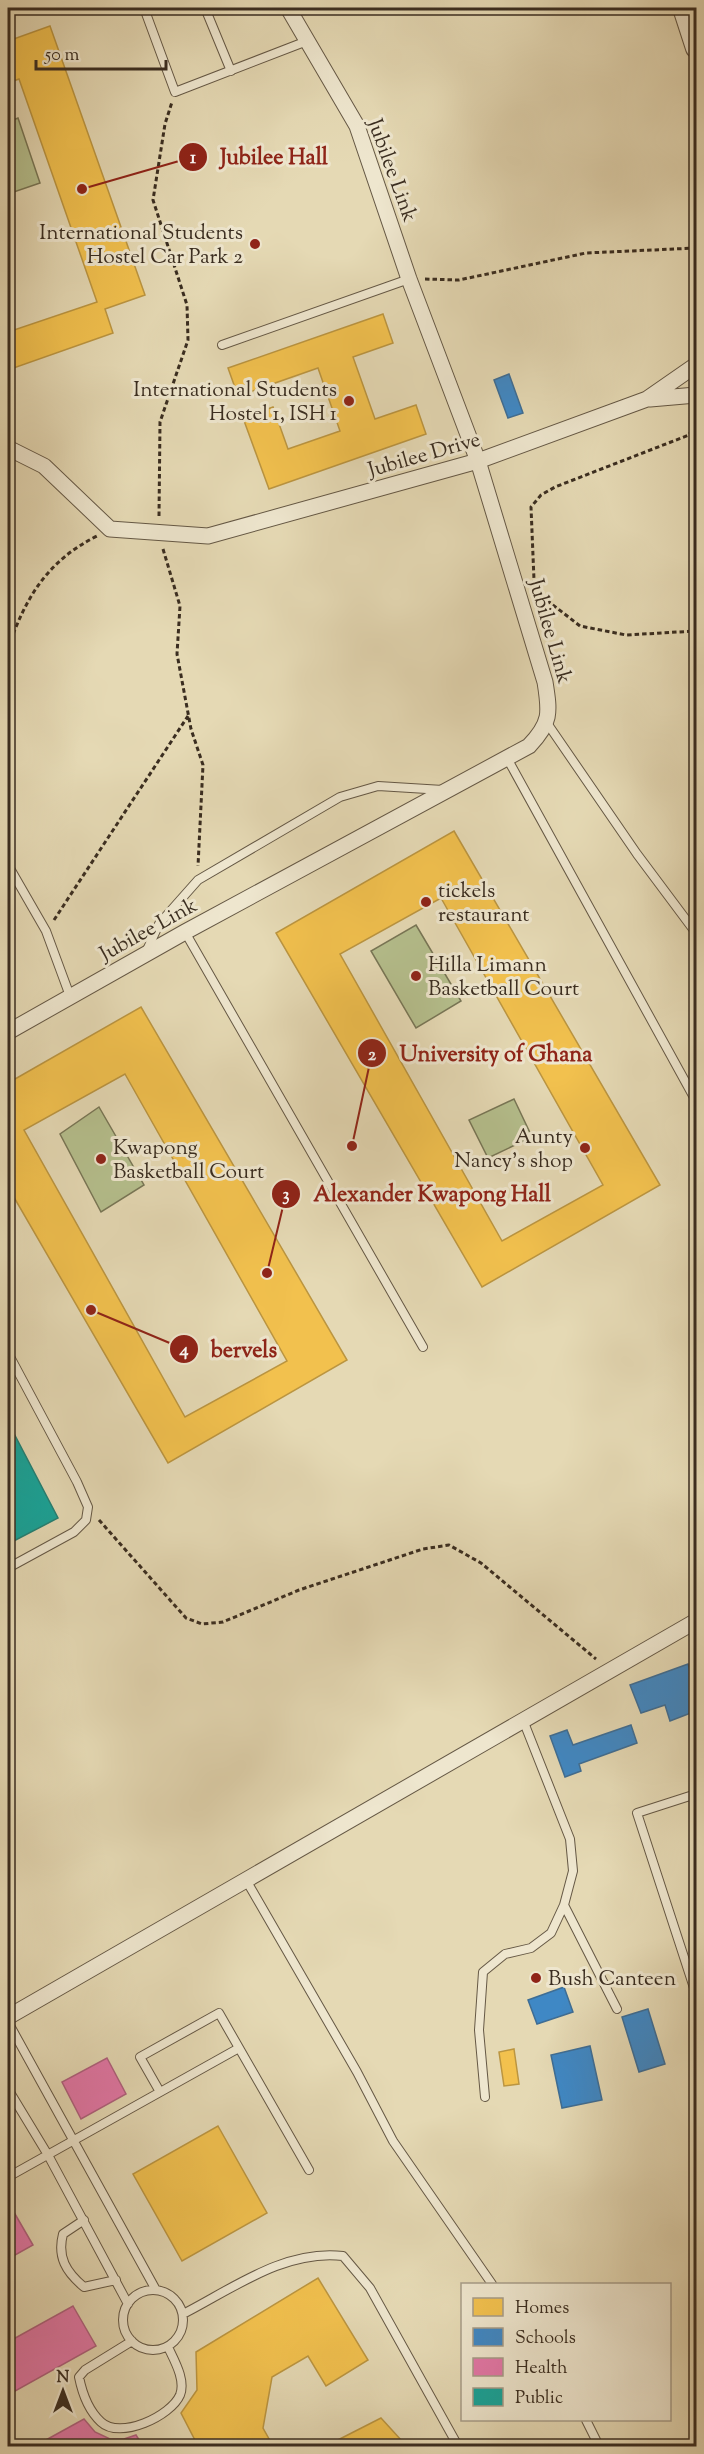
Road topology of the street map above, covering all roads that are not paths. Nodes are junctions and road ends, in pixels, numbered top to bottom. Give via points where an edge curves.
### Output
1 (144, 8) edge
2 (206, 8) edge
3 (288, 8) edge
4 (683, 8) edge
5 (307, 41) junction
6 (696, 48) edge
7 (231, 71) junction
8 (410, 279) junction
9 (222, 345) dead end
10 (696, 365) edge
11 (696, 395) edge
12 (647, 399) junction
13 (8, 448) edge
14 (478, 461) junction
15 (547, 723) junction
16 (507, 758) junction
17 (446, 791) junction
18 (8, 865) edge
19 (185, 932) junction
20 (696, 933) edge
21 (144, 957) junction
22 (70, 996) junction
23 (8, 1032) edge
24 (696, 1101) edge
25 (423, 1347) dead end
26 (8, 1353) edge
27 (8, 1568) edge
28 (696, 1621) edge
29 (522, 1719) junction
30 (696, 1794) edge
31 (246, 1880) junction
32 (564, 1905) junction
33 (696, 1994) edge
34 (617, 2009) dead end
35 (8, 2017) edge
36 (8, 2022) edge
37 (239, 2048) junction
38 (8, 2089) edge
39 (160, 2092) junction
40 (485, 2097) dead end
41 (75, 2141) junction
42 (48, 2154) junction
43 (309, 2170) dead end
44 (8, 2177) edge
45 (84, 2220) junction
46 (116, 2280) junction
47 (491, 2283) edge
48 (156, 2290) junction
49 (128, 2304) junction
50 (183, 2314) junction
51 (132, 2341) junction
52 (168, 2347) junction
53 (586, 2421) edge
54 (458, 2446) edge
55 (599, 2446) edge

1 - 7 lane via 175,92
2 - 7 lane
3 - 5 street, Jubilee Link
4 - 6 street
5 - 7 lane
5 - 8 street, Jubilee Link via 357,126
8 - 9 lane
8 - 14 street, Jubilee Link
10 - 12 street, Jubilee Drive
11 - 12 street, Jubilee Drive
12 - 14 street, Jubilee Drive
13 - 14 street, Jubilee Drive via 44,466 110,529 208,536
14 - 15 street, Jubilee Link via 545,682
15 - 16 street, Jubilee Link via 529,746
15 - 20 lane
16 - 17 street, Jubilee Link
16 - 24 lane
17 - 19 street, Jubilee Link
17 - 21 lane via 398,785 360,789 340,797 198,880 159,924
18 - 22 lane via 46,931
19 - 21 street, Jubilee Link
19 - 25 lane
21 - 22 street, Jubilee Link
22 - 23 street, Jubilee Link
26 - 27 lane via 88,1507 86,1520 74,1532
28 - 29 street
29 - 31 street
29 - 32 lane via 570,1839 573,1871
30 - 33 lane via 637,1814
31 - 35 street
31 - 47 lane via 393,2141
32 - 34 lane
32 - 40 lane via 551,1933 531,1948 505,1954 483,1972 479,2030
36 - 41 lane
37 - 39 lane
37 - 39 lane via 219,2013 140,2056
37 - 43 lane
38 - 42 lane
39 - 41 lane
41 - 42 lane
41 - 48 lane
42 - 44 lane
42 - 45 lane
45 - 46 lane
45 - 46 lane via 63,2234 60,2247 64,2266 84,2287
46 - 49 lane
48 - 49 lane via 139,2294
48 - 50 lane via 172,2296
49 - 51 lane via 123,2322
50 - 52 lane via 180,2335
50 - 54 lane via 281,2263 322,2254 343,2256 370,2288
51 - 52 lane via 142,2349
51 - 52 lane via 79,2377 82,2393 102,2423 117,2428 142,2425 169,2410 181,2393 179,2368
53 - 55 lane

